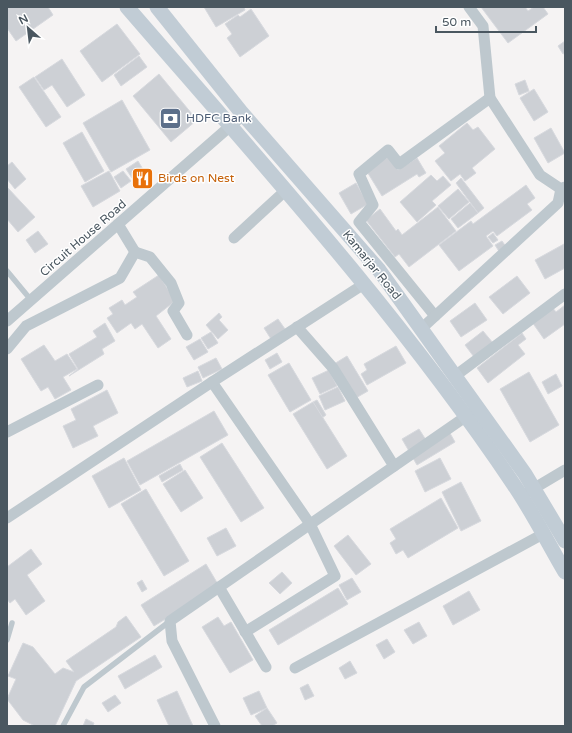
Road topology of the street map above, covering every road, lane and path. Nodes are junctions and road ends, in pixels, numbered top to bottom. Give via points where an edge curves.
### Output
1 (127, 7) edge
2 (157, 7) edge
3 (470, 7) edge
4 (490, 98) junction
5 (243, 115) junction
6 (230, 126) junction
7 (563, 188) edge
8 (285, 192) junction
9 (118, 224) junction
10 (234, 238) dead end
11 (135, 252) junction
12 (7, 271) edge
13 (364, 284) junction
14 (565, 294) edge
15 (31, 300) junction
16 (435, 316) junction
17 (7, 322) edge
18 (297, 327) junction
19 (421, 329) junction
20 (187, 335) dead end
21 (7, 349) edge
22 (455, 376) junction
23 (212, 382) junction
24 (98, 384) dead end
25 (479, 407) junction
26 (466, 417) junction
27 (7, 432) edge
28 (394, 466) junction
29 (565, 470) edge
30 (534, 488) junction
31 (521, 496) junction
32 (7, 518) edge
33 (310, 524) junction
34 (543, 534) junction
35 (565, 541) edge
36 (565, 572) edge
37 (219, 587) junction
38 (170, 621) junction
39 (12, 623) dead end
40 (245, 632) junction
41 (7, 640) edge
42 (266, 667) dead end
43 (296, 668) dead end
44 (63, 726) edge
45 (215, 726) edge

1 - 6 main road
2 - 5 main road, Kamarjar Road
3 - 4 street via 483,26
4 - 7 street via 540,175
4 - 16 street via 399,164 388,150 359,174 373,205 359,222
5 - 6 street, Circuit House Road
5 - 19 main road, Kamarjar Road via 379,270
6 - 8 main road
6 - 9 street, Circuit House Road
7 - 16 street via 558,203
8 - 10 street
8 - 13 main road
9 - 11 street
9 - 15 street, Circuit House Road
11 - 20 street via 150,257 171,283 179,303 173,311
11 - 21 street via 120,278 26,326
12 - 15 lane
13 - 18 street
13 - 26 main road
14 - 22 street
15 - 17 street, Circuit House Road
16 - 19 street
18 - 23 street
18 - 28 street via 333,368
19 - 22 main road, Kamarjar Road
22 - 25 main road, Kamarjar Road
23 - 32 street
23 - 33 street
24 - 27 street
25 - 26 street
25 - 30 main road, Kamarjar Road
26 - 28 street
26 - 31 main road
28 - 33 street
29 - 30 street
30 - 31 street
30 - 35 main road, Kamarjar Road
31 - 34 main road
33 - 37 street
33 - 40 street via 335,576
34 - 36 main road
34 - 43 street
37 - 38 street
37 - 40 street
38 - 44 lane via 84,687
38 - 45 street via 172,641
39 - 41 lane
40 - 42 street

